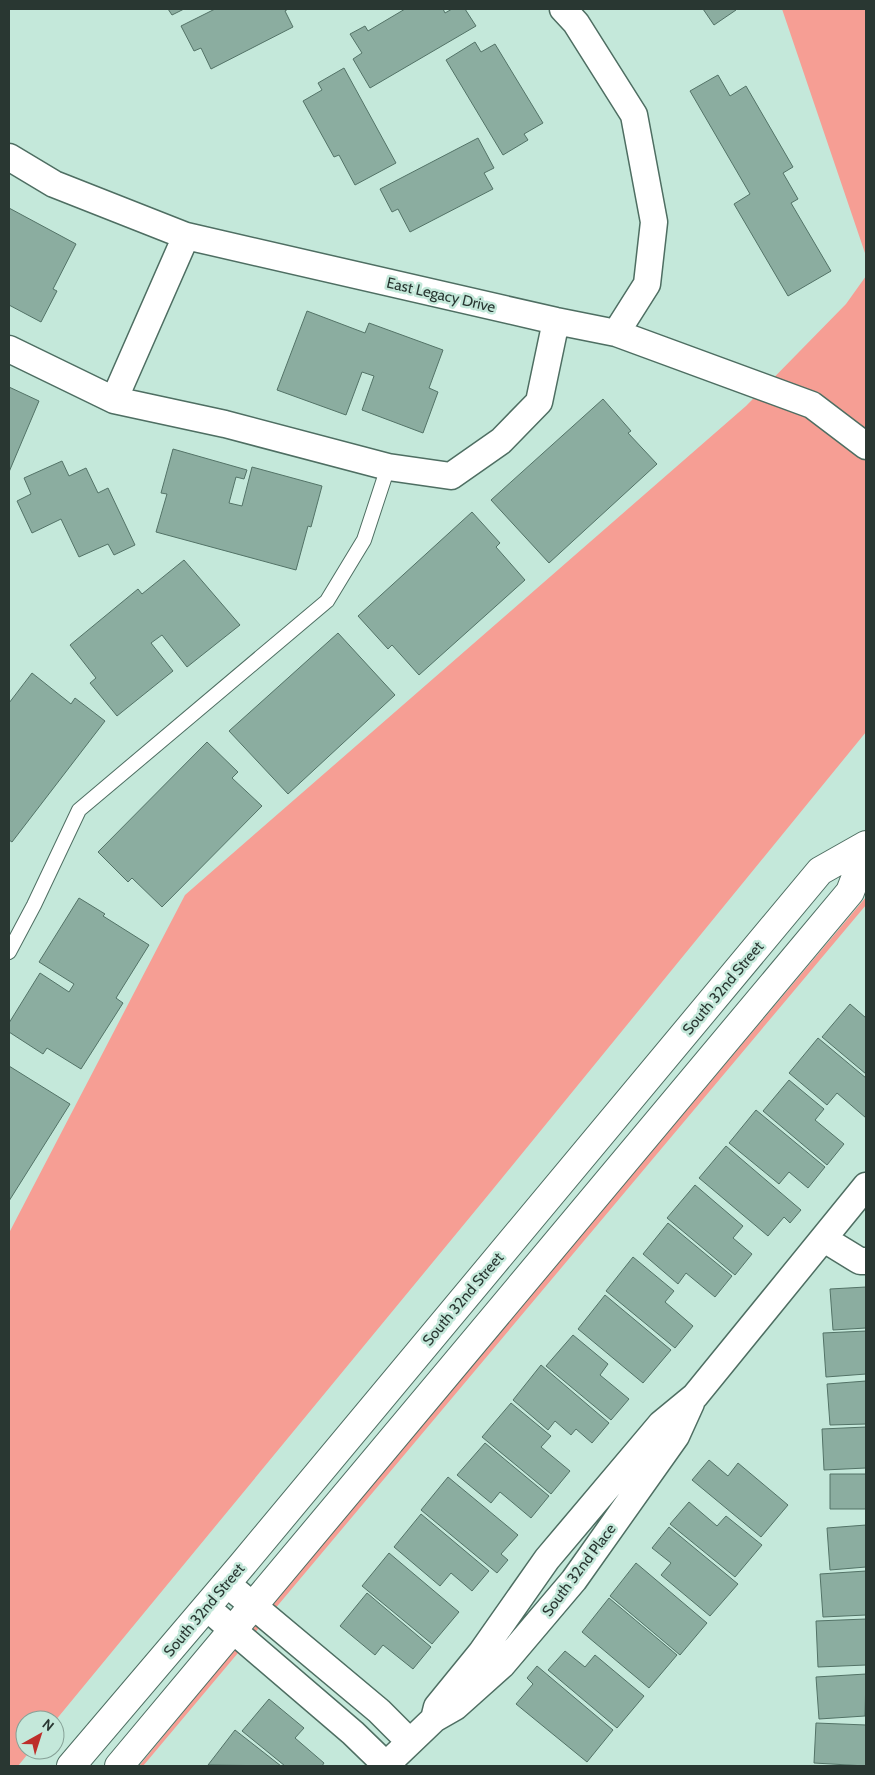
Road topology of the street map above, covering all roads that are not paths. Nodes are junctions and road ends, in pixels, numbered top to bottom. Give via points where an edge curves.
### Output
1 (563, 9) edge
2 (9, 157) edge
3 (186, 236) junction
4 (556, 321) junction
5 (616, 333) junction
6 (9, 349) edge
7 (114, 400) junction
8 (866, 446) edge
9 (388, 467) junction
10 (866, 845) edge
11 (866, 850) edge
12 (9, 952) edge
13 (866, 1186) edge
14 (824, 1239) junction
15 (866, 1261) edge
16 (226, 1583) junction
17 (253, 1605) junction
18 (206, 1608) junction
19 (232, 1631) junction
20 (344, 1681) junction
21 (322, 1706) junction
22 (410, 1742) junction
23 (71, 1766) edge
24 (119, 1766) edge
25 (385, 1766) edge

1 - 5 street via 576,23 634,115 654,222 647,284
2 - 3 street, East Legacy Drive via 54,184
3 - 4 street, East Legacy Drive
3 - 7 street
4 - 5 street, East Legacy Drive
4 - 9 street via 539,402 501,441 451,476
5 - 8 street, East Legacy Drive via 812,405
6 - 7 street
7 - 9 street via 225,424
9 - 12 lane via 364,540 327,601 79,810
10 - 16 main road, South 32nd Street via 820,871
11 - 17 main road via 850,892
13 - 14 street, South 32nd Place
14 - 15 street via 860,1261
14 - 22 street, South 32nd Place via 694,1396 676,1436 574,1580 502,1665 456,1707 434,1719
16 - 17 street
16 - 18 main road, South 32nd Street
17 - 19 main road
17 - 20 street
18 - 19 street
18 - 23 main road, South 32nd Street
19 - 21 street
19 - 24 main road
20 - 21 street
20 - 22 street
21 - 25 street via 353,1732
22 - 25 street, South 32nd Place

